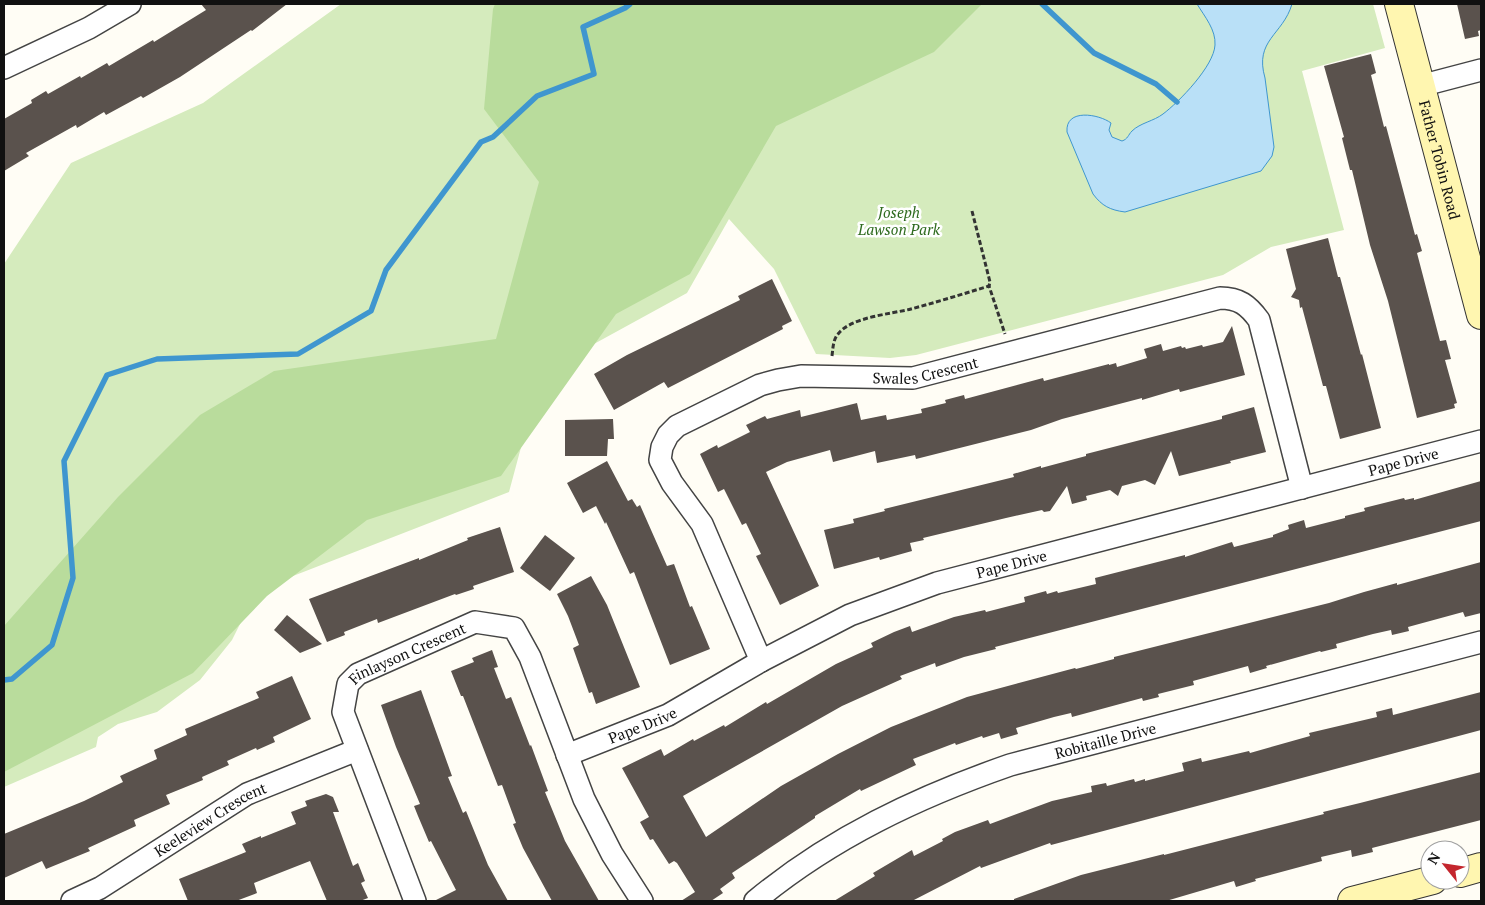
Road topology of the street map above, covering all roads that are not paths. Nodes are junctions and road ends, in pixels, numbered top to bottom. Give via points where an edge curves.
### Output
1 (130, 4) edge
2 (1399, 4) edge
3 (4, 68) edge
4 (1481, 70) edge
5 (1420, 86) junction
6 (1481, 315) edge
7 (1481, 441) edge
8 (1302, 488) junction
9 (1481, 642) edge
10 (761, 662) junction
11 (357, 750) junction
12 (567, 755) junction
13 (1420, 883) edge
14 (72, 901) edge
15 (415, 901) edge
16 (642, 901) edge
17 (755, 901) edge
18 (1352, 901) edge

1 - 3 street
2 - 5 street, Father Tobin Road
4 - 5 street
5 - 6 street, Father Tobin Road
7 - 8 street, Pape Drive
8 - 10 street, Pape Drive via 936,583 850,616
8 - 10 street, Swales Crescent via 1259,320 1240,300 1231,298 1220,298 913,378 801,376 760,385 677,426 668,435 660,460 672,483 702,524
9 - 17 street, Robitaille Drive via 1010,766 962,782 913,803 843,840
10 - 12 street, Pape Drive via 668,715
11 - 12 street, Finlayson Crescent via 343,712 348,684 358,674 475,622 514,628 530,657
11 - 14 street, Keeleview Crescent via 247,794 100,888
11 - 15 street, Finlayson Crescent
12 - 16 street, Finlayson Crescent via 599,830
13 - 18 street

